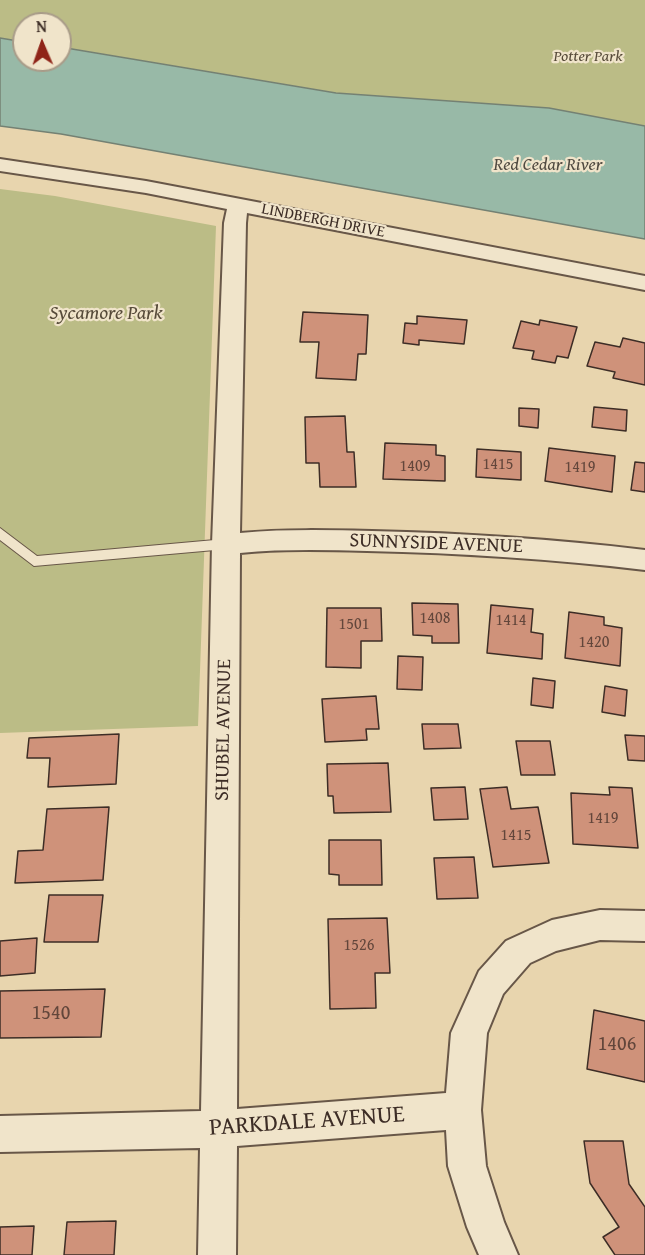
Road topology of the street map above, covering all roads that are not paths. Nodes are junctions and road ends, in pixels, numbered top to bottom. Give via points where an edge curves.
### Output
1 (0, 165) edge
2 (238, 205) junction
3 (645, 283) edge
4 (0, 533) edge
5 (226, 544) junction
6 (645, 560) edge
7 (645, 926) edge
8 (463, 1110) junction
9 (220, 1129) junction
10 (0, 1134) edge
11 (217, 1255) edge
12 (500, 1255) edge

1 - 2 street, LINDBERGH DRIVE
2 - 3 street, LINDBERGH DRIVE
2 - 5 street, SHUBEL AVENUE via 234,223
4 - 5 lane via 34,561
5 - 6 street, SUNNYSIDE AVENUE via 267,540 435,542 549,548
5 - 9 street, SHUBEL AVENUE
7 - 8 street via 600,925 552,936 518,951 491,983 469,1033
8 - 9 street, PARKDALE AVENUE
8 - 12 street via 467,1166 486,1227
9 - 10 street, PARKDALE AVENUE
9 - 11 street, SHUBEL AVENUE

